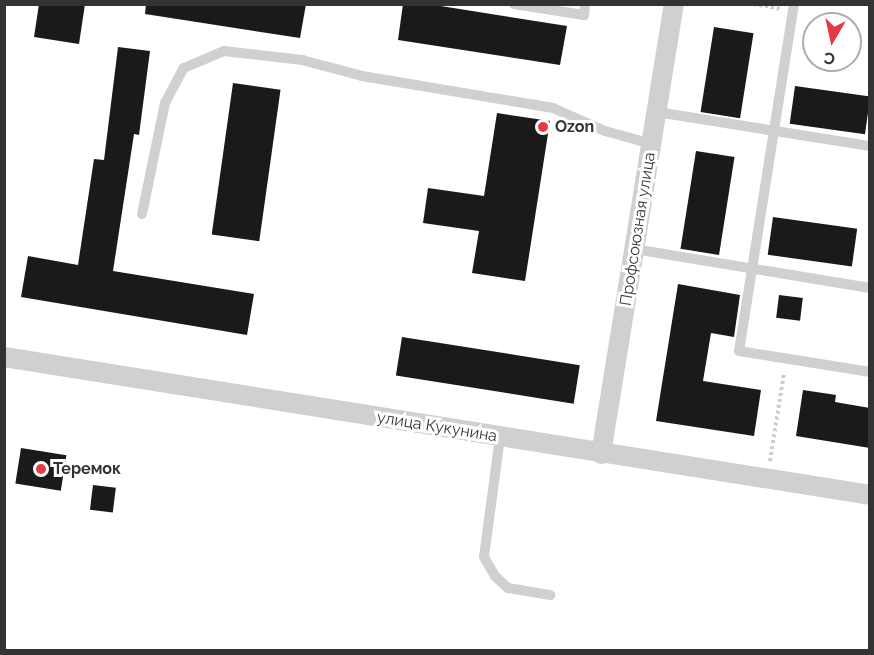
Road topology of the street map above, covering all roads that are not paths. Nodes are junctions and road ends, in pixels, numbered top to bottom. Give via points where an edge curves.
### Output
1 (514, 4) edge
2 (585, 4) edge
3 (674, 4) edge
4 (794, 8) edge
5 (657, 112) junction
6 (774, 131) junction
7 (652, 144) junction
8 (870, 146) edge
9 (142, 214) dead end
10 (634, 249) junction
11 (752, 268) junction
12 (870, 288) edge
13 (4, 357) edge
14 (870, 372) edge
15 (500, 437) junction
16 (601, 454) junction
17 (870, 495) edge
18 (550, 595) dead end

1 - 2 lane via 584,15
3 - 5 street, Профсоюзная улица
4 - 6 lane
5 - 6 lane
5 - 7 street, Профсоюзная улица
6 - 8 lane
6 - 11 lane
7 - 9 lane via 605,131 553,108 362,76 302,60 224,51 184,68 165,103
7 - 10 street, Профсоюзная улица
10 - 11 lane
10 - 16 street, Профсоюзная улица
11 - 12 lane
11 - 14 lane via 739,351
13 - 15 street, улица Кукунина
15 - 16 street, улица Кукунина
15 - 18 lane via 484,557 508,588
16 - 17 street, улица Кукунина

